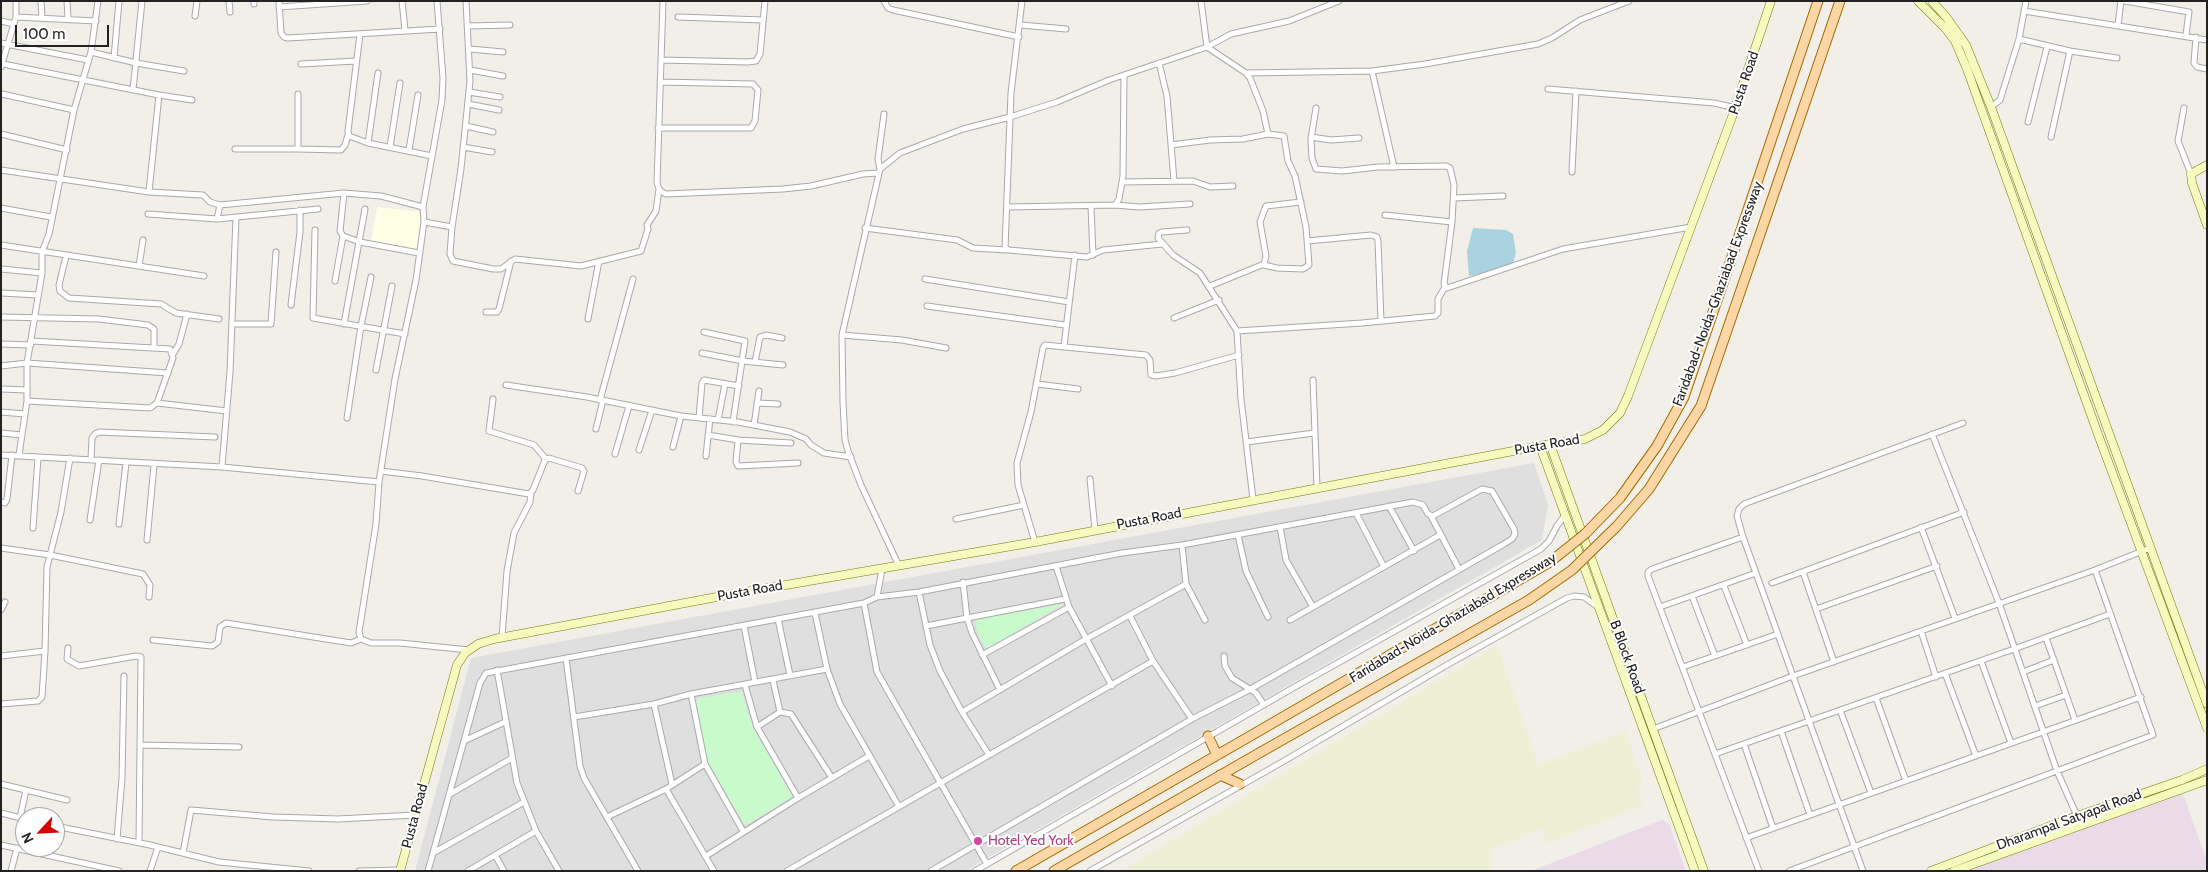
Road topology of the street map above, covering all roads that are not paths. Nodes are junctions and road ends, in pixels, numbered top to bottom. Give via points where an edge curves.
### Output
1 (16, 1) edge
2 (41, 1) edge
3 (67, 1) edge
4 (98, 1) edge
5 (118, 1) edge
6 (142, 1) edge
7 (197, 1) edge
8 (229, 1) edge
9 (367, 1) edge
10 (402, 1) edge
11 (437, 1) edge
12 (466, 1) edge
13 (662, 1) edge
14 (765, 1) edge
15 (884, 1) edge
16 (1022, 1) edge
17 (1201, 1) edge
18 (1339, 1) edge
19 (1629, 1) edge
20 (1771, 1) edge
21 (1818, 1) edge
22 (1840, 1) edge
23 (1918, 1) edge
24 (1932, 1) edge
25 (2026, 1) edge
26 (2121, 1) edge
27 (2126, 1) edge
28 (279, 4) edge
29 (2024, 11) junction
30 (230, 12) dead end
31 (195, 16) dead end
32 (678, 17) dead end
33 (16, 18) junction
34 (42, 18) junction
35 (68, 19) junction
36 (1, 20) edge
37 (764, 20) junction
38 (96, 21) junction
39 (1944, 21) junction
40 (14, 24) junction
41 (510, 25) dead end
42 (1020, 25) junction
43 (2118, 25) junction
44 (467, 26) junction
45 (440, 29) junction
46 (1066, 29) dead end
47 (405, 30) junction
48 (360, 34) junction
49 (2186, 35) junction
50 (1019, 38) junction
51 (2196, 38) junction
52 (2019, 39) junction
53 (2207, 40) edge
54 (1, 43) edge
55 (9, 45) junction
56 (2047, 46) junction
57 (1207, 47) junction
58 (470, 49) junction
59 (2070, 51) junction
60 (92, 52) junction
61 (503, 52) dead end
62 (114, 58) junction
63 (2117, 58) dead end
64 (88, 60) junction
65 (661, 60) junction
66 (356, 61) junction
67 (136, 63) junction
68 (1159, 63) junction
69 (301, 64) dead end
70 (2, 65) edge
71 (2207, 69) edge
72 (470, 70) junction
73 (184, 71) dead end
74 (1372, 71) junction
75 (378, 73) dead end
76 (1246, 73) junction
77 (1124, 75) junction
78 (503, 76) dead end
79 (82, 80) junction
80 (660, 82) junction
81 (400, 83) dead end
82 (1548, 89) dead end
83 (133, 90) junction
84 (1576, 91) junction
85 (469, 92) junction
86 (298, 94) dead end
87 (2, 95) edge
88 (159, 95) junction
89 (418, 95) dead end
90 (500, 96) dead end
91 (192, 100) dead end
92 (468, 104) junction
93 (1991, 107) junction
94 (1316, 108) dead end
95 (1736, 108) junction
96 (2184, 108) dead end
97 (74, 110) junction
98 (499, 110) dead end
99 (884, 114) dead end
100 (1010, 117) junction
101 (2028, 122) dead end
102 (466, 126) junction
103 (658, 128) junction
104 (493, 132) dead end
105 (1, 134) edge
106 (1268, 134) junction
107 (348, 135) junction
108 (1311, 137) junction
109 (2051, 137) dead end
110 (1359, 138) dead end
111 (368, 143) junction
112 (1171, 145) junction
113 (390, 147) junction
114 (463, 147) junction
115 (235, 149) dead end
116 (298, 149) junction
117 (67, 150) junction
118 (409, 150) junction
119 (492, 152) dead end
120 (432, 156) junction
121 (2207, 165) edge
122 (1394, 167) junction
123 (1, 170) edge
124 (879, 171) junction
125 (1572, 172) dead end
126 (2191, 174) junction
127 (60, 179) junction
128 (1174, 181) junction
129 (1123, 182) junction
130 (1233, 186) dead end
131 (659, 189) junction
132 (149, 192) junction
133 (344, 193) junction
134 (1503, 196) dead end
135 (1454, 198) junction
136 (1301, 202) junction
137 (1190, 204) dead end
138 (220, 205) junction
139 (1115, 205) junction
140 (423, 207) junction
141 (1091, 207) junction
142 (1, 208) edge
143 (318, 208) dead end
144 (1008, 208) junction
145 (365, 209) dead end
146 (300, 210) junction
147 (148, 214) dead end
148 (1385, 215) dead end
149 (51, 217) junction
150 (236, 217) junction
151 (217, 219) junction
152 (424, 222) junction
153 (1452, 222) junction
154 (2207, 225) edge
155 (452, 227) junction
156 (1691, 227) junction
157 (865, 228) junction
158 (315, 230) dead end
159 (1187, 230) dead end
160 (343, 236) junction
161 (142, 240) dead end
162 (1307, 241) junction
163 (360, 242) junction
164 (1162, 244) junction
165 (1, 245) edge
166 (1007, 250) junction
167 (42, 252) junction
168 (276, 252) dead end
169 (419, 253) junction
170 (1093, 255) junction
171 (66, 256) junction
172 (1075, 256) junction
173 (511, 260) junction
174 (599, 261) junction
175 (1264, 265) junction
176 (139, 266) junction
177 (1, 269) edge
178 (42, 273) junction
179 (204, 276) dead end
180 (371, 277) dead end
181 (633, 279) dead end
182 (925, 280) dead end
183 (335, 281) dead end
184 (392, 286) dead end
185 (1210, 286) junction
186 (1445, 287) junction
187 (1, 293) edge
188 (38, 295) junction
189 (1218, 300) junction
190 (1069, 302) junction
191 (291, 305) dead end
192 (927, 306) dead end
193 (486, 312) dead end
194 (186, 314) junction
195 (1, 317) edge
196 (219, 318) dead end
197 (1174, 318) dead end
198 (34, 319) junction
199 (588, 319) dead end
200 (1381, 321) junction
201 (233, 324) junction
202 (344, 324) junction
203 (1065, 325) junction
204 (361, 326) junction
205 (383, 329) junction
206 (1238, 331) junction
207 (704, 332) dead end
208 (405, 334) junction
209 (842, 335) junction
210 (782, 338) dead end
211 (31, 343) junction
212 (1, 344) edge
213 (1064, 346) junction
214 (154, 348) junction
215 (946, 348) dead end
216 (702, 353) dead end
217 (173, 355) junction
218 (1239, 355) junction
219 (743, 361) junction
220 (755, 362) junction
221 (27, 363) junction
222 (783, 365) dead end
223 (1, 366) edge
224 (376, 370) dead end
225 (168, 373) junction
226 (1313, 380) dead end
227 (725, 384) junction
228 (1037, 384) junction
229 (506, 385) dead end
230 (739, 386) junction
231 (1, 389) edge
232 (1078, 389) dead end
233 (26, 390) junction
234 (759, 390) dead end
235 (493, 399) dead end
236 (601, 400) junction
237 (27, 401) junction
238 (157, 403) junction
239 (757, 403) junction
240 (778, 404) dead end
241 (629, 406) junction
242 (652, 410) junction
243 (227, 411) junction
244 (1, 412) edge
245 (25, 414) junction
246 (682, 416) junction
247 (347, 418) dead end
248 (699, 418) junction
249 (710, 419) junction
250 (718, 420) junction
251 (733, 422) junction
252 (1963, 423) dead end
253 (754, 425) junction
254 (596, 429) dead end
255 (1, 433) edge
256 (1314, 433) junction
257 (22, 434) junction
258 (1932, 434) junction
259 (708, 435) junction
260 (215, 437) dead end
261 (738, 440) junction
262 (1247, 442) junction
263 (791, 443) dead end
264 (1550, 444) junction
265 (1540, 446) junction
266 (673, 447) dead end
267 (639, 450) dead end
268 (615, 454) dead end
269 (1, 455) edge
270 (19, 455) junction
271 (12, 456) junction
272 (706, 456) dead end
273 (851, 457) junction
274 (38, 458) junction
275 (70, 458) junction
276 (91, 459) junction
277 (546, 459) junction
278 (99, 460) junction
279 (126, 463) junction
280 (798, 463) dead end
281 (154, 465) junction
282 (222, 468) junction
283 (381, 472) junction
284 (1090, 480) dead end
285 (379, 482) junction
286 (1317, 487) junction
287 (578, 491) dead end
288 (531, 492) junction
289 (1253, 500) junction
290 (1, 502) edge
291 (1024, 505) junction
292 (1389, 506) junction
293 (1964, 512) junction
294 (1356, 513) junction
295 (1565, 515) junction
296 (1431, 516) junction
297 (956, 519) dead end
298 (90, 520) dead end
299 (119, 524) dead end
300 (1280, 527) junction
301 (1921, 527) junction
302 (33, 528) dead end
303 (1094, 530) junction
304 (1238, 535) junction
305 (1440, 536) junction
306 (1743, 537) junction
307 (147, 540) dead end
308 (1035, 542) junction
309 (1182, 545) junction
310 (1, 548) edge
311 (2150, 548) junction
312 (1414, 551) junction
313 (2141, 551) junction
314 (50, 555) junction
315 (899, 566) junction
316 (1056, 566) junction
317 (1937, 566) junction
318 (1384, 567) junction
319 (882, 569) junction
320 (1460, 569) junction
321 (2094, 570) junction
322 (1803, 572) junction
323 (1756, 573) junction
324 (963, 582) junction
325 (1772, 583) dead end
326 (1186, 584) junction
327 (1724, 586) junction
328 (919, 592) junction
329 (1692, 596) junction
330 (149, 597) dead end
331 (877, 597) junction
332 (1065, 599) junction
333 (5, 602) dead end
334 (864, 603) junction
335 (1999, 603) junction
336 (1069, 607) junction
337 (1313, 607) junction
338 (1598, 607) junction
339 (1660, 607) junction
340 (1816, 609) junction
341 (1, 610) edge
342 (815, 613) junction
343 (2110, 614) junction
344 (1130, 616) junction
345 (1268, 617) dead end
346 (967, 618) junction
347 (1955, 618) junction
348 (778, 619) junction
349 (1205, 620) dead end
350 (1290, 620) dead end
351 (744, 626) junction
352 (926, 626) junction
353 (1921, 631) junction
354 (1778, 634) junction
355 (502, 637) junction
356 (2046, 638) junction
357 (361, 639) junction
358 (1086, 639) junction
359 (153, 640) dead end
360 (1747, 645) junction
361 (68, 648) dead end
362 (2014, 649) junction
363 (46, 650) junction
364 (469, 650) junction
365 (982, 655) junction
366 (1, 656) edge
367 (1224, 656) dead end
368 (1715, 656) junction
369 (566, 658) junction
370 (2054, 660) junction
371 (1153, 661) junction
372 (1981, 661) junction
373 (1834, 662) junction
374 (1683, 667) junction
375 (827, 669) junction
376 (497, 670) junction
377 (2023, 672) junction
378 (1945, 673) junction
379 (790, 675) junction
380 (124, 676) dead end
381 (1793, 676) junction
382 (1936, 676) junction
383 (773, 680) junction
384 (755, 682) junction
385 (745, 685) junction
386 (1112, 686) junction
387 (1000, 690) junction
388 (1249, 690) junction
389 (691, 694) junction
390 (2066, 694) junction
391 (2140, 697) junction
392 (1876, 698) junction
393 (1, 704) edge
394 (654, 704) junction
395 (2207, 704) edge
396 (1264, 705) junction
397 (2035, 706) junction
398 (1840, 710) junction
399 (780, 712) junction
400 (962, 712) junction
401 (1700, 713) junction
402 (574, 717) junction
403 (1192, 719) junction
404 (2075, 720) junction
405 (1809, 721) junction
406 (505, 722) junction
407 (757, 727) junction
408 (2207, 728) edge
409 (1653, 729) junction
410 (1781, 731) junction
411 (2044, 731) junction
412 (1208, 736) junction
413 (464, 741) junction
414 (2011, 743) junction
415 (1744, 744) junction
416 (140, 745) junction
417 (239, 747) dead end
418 (1715, 754) junction
419 (989, 755) junction
420 (1217, 755) junction
421 (869, 756) junction
422 (1976, 756) junction
423 (512, 758) junction
424 (705, 764) junction
425 (2207, 769) edge
426 (2057, 771) junction
427 (1220, 775) junction
428 (832, 778) junction
429 (1906, 780) junction
430 (2207, 780) edge
431 (1, 784) edge
432 (672, 784) junction
433 (940, 784) junction
434 (1240, 784) junction
435 (666, 789) junction
436 (26, 790) junction
437 (1871, 793) junction
438 (450, 794) junction
439 (798, 798) junction
440 (67, 800) dead end
441 (524, 802) junction
442 (1840, 804) junction
443 (898, 805) junction
444 (24, 807) edge
445 (1, 813) edge
446 (415, 815) junction
447 (1810, 815) junction
448 (2077, 816) junction
449 (15, 817) edge
450 (607, 817) junction
451 (65, 828) edge
452 (1773, 828) junction
453 (536, 832) junction
454 (743, 832) junction
455 (116, 838) junction
456 (1746, 838) junction
457 (139, 843) junction
458 (1, 844) edge
459 (976, 845) junction
460 (1855, 846) junction
461 (158, 847) junction
462 (15, 848) edge
463 (183, 853) junction
464 (432, 853) junction
465 (496, 855) junction
466 (706, 856) junction
467 (15, 857) edge
468 (57, 857) edge
469 (987, 864) junction
470 (400, 870) edge
471 (12, 871) edge
472 (119, 871) edge
473 (150, 871) edge
474 (309, 871) edge
475 (359, 871) edge
476 (428, 871) edge
477 (468, 871) edge
478 (504, 871) edge
479 (559, 871) edge
480 (638, 871) edge
481 (714, 871) edge
482 (787, 871) edge
483 (931, 871) edge
484 (975, 871) edge
485 (1016, 871) edge
486 (1054, 871) edge
487 (1090, 871) edge
488 (1694, 871) edge
489 (1704, 871) edge
490 (1758, 871) edge
491 (1789, 871) edge
492 (1863, 871) edge
493 (1932, 871) edge
494 (1954, 871) edge

1 - 33 street
2 - 34 street
3 - 35 street
4 - 38 street
5 - 62 street
6 - 67 street
7 - 31 street
8 - 30 street
9 - 28 street
10 - 47 street
11 - 45 street
12 - 44 street
13 - 65 street
14 - 37 street
15 - 50 street via 893,10
16 - 42 street
17 - 57 street
18 - 57 street via 1289,22 1231,34
19 - 74 street via 1580,20 1545,42
20 - 95 street, Pusta Road
21 - 420 main road, Faridabad-Noida-Ghaziabad Expressway, bridge via 1680,404 1652,454 1620,498 1585,534 1550,562
22 - 427 main road, Faridabad-Noida-Ghaziabad Expressway, bridge via 1701,406 1649,489 1572,570 1529,600
23 - 39 street
24 - 39 street
25 - 29 street
26 - 43 street
27 - 49 street via 2189,12
28 - 48 street via 284,37
29 - 43 street
29 - 52 street
32 - 37 street
33 - 34 street
33 - 40 street
34 - 35 street
35 - 38 street
36 - 40 street
37 - 65 street via 760,54 754,62
38 - 60 street
39 - 93 street via 1966,45
39 - 313 street via 1967,69
40 - 55 street
41 - 44 street
42 - 46 street
42 - 50 street
43 - 49 street
44 - 58 street
45 - 47 street
45 - 120 street via 443,88
47 - 48 street
48 - 66 street
49 - 51 street
50 - 100 street
51 - 53 street
51 - 71 street via 2194,63
52 - 56 street
52 - 93 street via 2000,100
54 - 55 street
55 - 64 street
55 - 70 street
56 - 59 street
56 - 101 street
57 - 68 street
57 - 76 street
58 - 61 street
58 - 72 street
59 - 63 street
59 - 109 street
60 - 62 street
60 - 64 street
62 - 67 street
64 - 79 street
65 - 80 street
66 - 69 street
66 - 107 street
67 - 73 street
67 - 83 street
68 - 77 street
68 - 112 street via 1167,96
70 - 79 street
72 - 78 street
72 - 85 street
74 - 76 street
74 - 122 street
75 - 111 street
76 - 106 street via 1263,111
77 - 100 street
77 - 129 street
79 - 83 street
79 - 97 street
80 - 103 street
80 - 103 street via 753,84 758,90 751,128
81 - 113 street
82 - 84 street
83 - 88 street
84 - 95 street via 1714,103
84 - 125 street
85 - 90 street
85 - 92 street
86 - 116 street
87 - 97 street
88 - 91 street
88 - 132 street
89 - 118 street
92 - 98 street
92 - 102 street
93 - 311 street
94 - 108 street
95 - 156 street, Pusta Road
96 - 126 street via 2178,141
97 - 117 street
99 - 124 street
100 - 124 street via 963,129 909,150 894,157
100 - 144 street
102 - 104 street
102 - 114 street
103 - 131 street
105 - 117 street
106 - 112 street
106 - 136 street via 1284,136
107 - 111 street
107 - 116 street via 341,150
108 - 110 street via 1331,140
108 - 122 street via 1314,166 1320,170
111 - 113 street
112 - 128 street
113 - 118 street
114 - 119 street
114 - 155 street
115 - 116 street
117 - 127 street
118 - 120 street
120 - 140 street
121 - 126 street
122 - 135 street via 1448,167 1453,176
123 - 127 street
124 - 131 street via 783,189 666,194
124 - 157 street
126 - 154 street
127 - 132 street
127 - 149 street
128 - 129 street
128 - 130 street via 1198,182 1210,187
129 - 139 street
131 - 174 street via 656,211 647,225 641,251
132 - 138 street via 203,195
133 - 138 street
133 - 140 street via 381,196
133 - 160 street via 340,231
134 - 135 street
135 - 153 street
136 - 162 street
136 - 175 street via 1266,206 1260,222 1266,256
137 - 139 street
138 - 151 street
139 - 141 street
140 - 152 street
141 - 144 street
141 - 170 street
142 - 149 street
143 - 146 street
144 - 166 street
145 - 163 street
146 - 150 street
146 - 191 street
147 - 151 street
148 - 153 street
149 - 167 street
150 - 151 street
150 - 201 street
152 - 155 street
152 - 169 street
153 - 186 street
155 - 173 street via 450,254 453,261 501,269
156 - 186 street via 1563,249
156 - 264 street, Pusta Road via 1620,412 1594,435
157 - 166 street via 957,240 976,248
157 - 209 street
158 - 202 street via 312,316 315,320
159 - 164 street via 1160,234 1158,238
160 - 163 street
160 - 183 street
161 - 176 street
162 - 175 street via 1307,268
162 - 200 street via 1377,237
163 - 169 street
163 - 202 street
164 - 170 street via 1103,250
164 - 185 street via 1173,256 1200,273
165 - 167 street
166 - 172 street
167 - 171 street
167 - 178 street
168 - 201 street via 273,322 270,325
169 - 208 street
170 - 172 street
171 - 176 street
171 - 194 street via 59,284 60,291 69,298 161,304 172,312
172 - 190 street
173 - 174 street via 582,266
173 - 193 street via 499,309
174 - 199 street
175 - 185 street
176 - 179 street
177 - 178 street
178 - 188 street
180 - 204 street
181 - 236 street
182 - 190 street
184 - 205 street
185 - 189 street
186 - 200 street via 1438,299 1436,316
187 - 188 street
188 - 198 street
189 - 197 street
189 - 206 street
190 - 203 street
192 - 203 street
194 - 196 street
194 - 217 street
195 - 198 street
198 - 211 street
198 - 214 street via 99,319 148,325 154,329
200 - 206 street
201 - 243 street
202 - 204 street
203 - 213 street
204 - 205 street
204 - 247 street
205 - 208 street
205 - 224 street
206 - 218 street
207 - 219 street via 745,341
208 - 283 street
209 - 215 street
209 - 273 street via 844,430
210 - 220 street via 760,337
211 - 212 street
211 - 214 street
211 - 221 street
213 - 218 street via 1146,355 1150,360 1151,375 1156,376
213 - 228 street via 1045,345
214 - 217 street via 170,349
216 - 219 street
217 - 225 street
218 - 262 street
219 - 220 street
219 - 230 street
220 - 222 street
221 - 223 street
221 - 225 street
221 - 233 street
225 - 238 street
226 - 256 street
227 - 230 street
227 - 248 street via 702,381
227 - 250 street
228 - 232 street
228 - 291 street via 1017,463 1018,485
229 - 236 street
230 - 251 street
231 - 233 street
233 - 237 street
234 - 239 street
235 - 277 street via 489,431 534,445
236 - 241 street
236 - 254 street
237 - 238 street via 150,408
237 - 245 street
238 - 243 street
239 - 240 street
239 - 253 street
241 - 242 street
241 - 268 street
242 - 246 street
242 - 267 street
243 - 282 street
244 - 245 street
245 - 257 street
246 - 248 street
246 - 266 street
248 - 249 street
249 - 250 street
249 - 259 street
250 - 251 street
251 - 253 street
252 - 258 street
253 - 273 street via 794,433 824,453
255 - 257 street
256 - 262 street
256 - 286 street
257 - 270 street
258 - 293 street
258 - 306 street via 1744,504 1737,516
259 - 261 street
259 - 272 street
260 - 276 street via 99,432 92,438
261 - 263 street
261 - 280 street via 738,466
262 - 289 street
264 - 265 street, Pusta Road
264 - 409 street, B Block Road
265 - 286 street, Pusta Road
265 - 295 street, B Block Road
269 - 271 street
270 - 271 street
270 - 274 street
271 - 290 street via 7,499 5,503
273 - 315 street
274 - 275 street
274 - 302 street
275 - 276 street
275 - 314 street
276 - 278 street
277 - 287 street via 582,468 584,472
277 - 288 street
278 - 279 street
278 - 298 street
279 - 281 street
279 - 299 street
281 - 282 street
281 - 307 street
282 - 285 street
283 - 285 street
283 - 288 street via 527,494
284 - 303 street
285 - 357 street via 376,524 359,632
286 - 289 street, Pusta Road
288 - 355 street via 530,502 514,533 507,571
289 - 303 street, Pusta Road
291 - 297 street
291 - 308 street
292 - 294 street
292 - 296 street via 1418,502
292 - 312 street
293 - 301 street
293 - 335 street
294 - 300 street
294 - 318 street
295 - 338 street, B Block Road
295 - 396 street via 1541,549
296 - 305 street
296 - 320 street via 1482,489 1488,489 1514,529 1512,539
300 - 304 street
300 - 337 street via 1286,560
301 - 317 street
301 - 322 street
303 - 308 street, Pusta Road
304 - 309 street
304 - 345 street via 1246,571
305 - 312 street
305 - 320 street
306 - 323 street
306 - 339 street via 1650,570 1648,576
308 - 315 street, Pusta Road
309 - 316 street
309 - 326 street
310 - 314 street
311 - 313 street
311 - 395 street
312 - 318 street
313 - 321 street
313 - 408 street
314 - 330 street via 143,574 150,585
314 - 363 street via 45,594
315 - 319 street, Pusta Road
316 - 324 street
316 - 332 street
317 - 340 street
317 - 347 street
318 - 337 street
319 - 331 street
319 - 355 street, Pusta Road
320 - 388 street
321 - 335 street
321 - 343 street
322 - 325 street
322 - 340 street
323 - 327 street
323 - 354 street
324 - 328 street
324 - 346 street
326 - 344 street
326 - 349 street
327 - 329 street
327 - 360 street
328 - 331 street
328 - 352 street
329 - 339 street
329 - 368 street
331 - 334 street
332 - 336 street
332 - 346 street
333 - 341 street
334 - 342 street
334 - 433 street via 877,672
335 - 347 street
335 - 362 street
336 - 358 street
336 - 365 street
337 - 350 street
338 - 434 street via 1584,598 1567,598
338 - 488 street, B Block Road
339 - 374 street
340 - 373 street
342 - 348 street
342 - 375 street
343 - 356 street
343 - 391 street
344 - 358 street
344 - 371 street
346 - 352 street
346 - 365 street
347 - 353 street
348 - 351 street
348 - 379 street
351 - 369 street
351 - 384 street
352 - 400 street via 935,659
353 - 373 street
353 - 382 street
354 - 360 street
354 - 381 street
355 - 364 street, Pusta Road
356 - 362 street
356 - 370 street
357 - 359 street via 351,643 226,623 220,628 218,642 212,646
357 - 364 street via 371,643
358 - 386 street
358 - 387 street
360 - 368 street
361 - 416 street via 67,659 79,666 141,657
362 - 372 street
362 - 377 street
363 - 366 street
363 - 393 street via 40,700
364 - 446 street, Pusta Road via 457,664
365 - 387 street
367 - 388 street via 1232,678
368 - 374 street
369 - 376 street
369 - 402 street
370 - 377 street
370 - 390 street
371 - 386 street
371 - 403 street
372 - 378 street
372 - 414 street
373 - 381 street
374 - 401 street
375 - 379 street
375 - 421 street via 840,704
376 - 406 street
376 - 413 street via 486,673 480,683
377 - 397 street
378 - 382 street
378 - 422 street
379 - 383 street
380 - 455 street via 122,778
381 - 401 street
381 - 405 street
382 - 392 street
383 - 384 street
383 - 399 street
384 - 385 street
385 - 389 street
385 - 407 street
386 - 419 street
387 - 400 street
388 - 396 street via 1256,693
388 - 403 street
389 - 394 street
389 - 424 street
390 - 397 street
390 - 404 street
391 - 404 street
391 - 426 street via 2153,735
392 - 398 street
392 - 429 street
394 - 402 street
394 - 432 street
396 - 412 street
397 - 411 street
398 - 405 street
398 - 437 street
399 - 407 street
399 - 428 street via 791,714
400 - 419 street
401 - 409 street
401 - 418 street
402 - 450 street via 582,772
403 - 459 street
404 - 411 street
405 - 410 street
405 - 442 street
406 - 413 street
406 - 423 street
407 - 439 street
409 - 489 street, B Block Road
410 - 415 street
410 - 447 street
411 - 414 street
411 - 426 street
412 - 420 main road
412 - 469 street
413 - 438 street
414 - 422 street
415 - 418 street
415 - 452 street
416 - 417 street
416 - 457 street
418 - 456 street
419 - 433 street
420 - 485 main road, Faridabad-Noida-Ghaziabad Expressway
421 - 428 street
421 - 443 street
422 - 429 street
423 - 438 street
423 - 441 street
424 - 432 street
424 - 454 street
425 - 448 street, Dharampal Satyapal Road
426 - 448 street
426 - 460 street
427 - 434 main road
427 - 486 main road, Faridabad-Noida-Ghaziabad Expressway
428 - 439 street
429 - 437 street
430 - 494 street, Dharampal Satyapal Road
431 - 436 street
432 - 435 street
433 - 443 street
433 - 459 street
434 - 487 street
435 - 450 street
435 - 466 street
436 - 440 street
436 - 444 street
437 - 442 street
438 - 464 street
439 - 454 street
441 - 453 street
441 - 464 street
442 - 447 street
442 - 460 street
443 - 482 street
445 - 449 street
446 - 463 street via 338,819 191,810
446 - 470 street, Pusta Road
447 - 452 street
448 - 493 street, Dharampal Satyapal Road
450 - 480 street
451 - 455 street
452 - 456 street
453 - 465 street
453 - 479 street
454 - 466 street
455 - 457 street
456 - 490 street
457 - 461 street
458 - 462 street
459 - 469 street
459 - 483 street
460 - 491 street
460 - 492 street
461 - 463 street
461 - 473 street
463 - 474 street via 219,862
464 - 476 street
465 - 477 street
465 - 478 street
466 - 481 street
467 - 471 street
468 - 472 street
469 - 484 street
470 - 475 street

